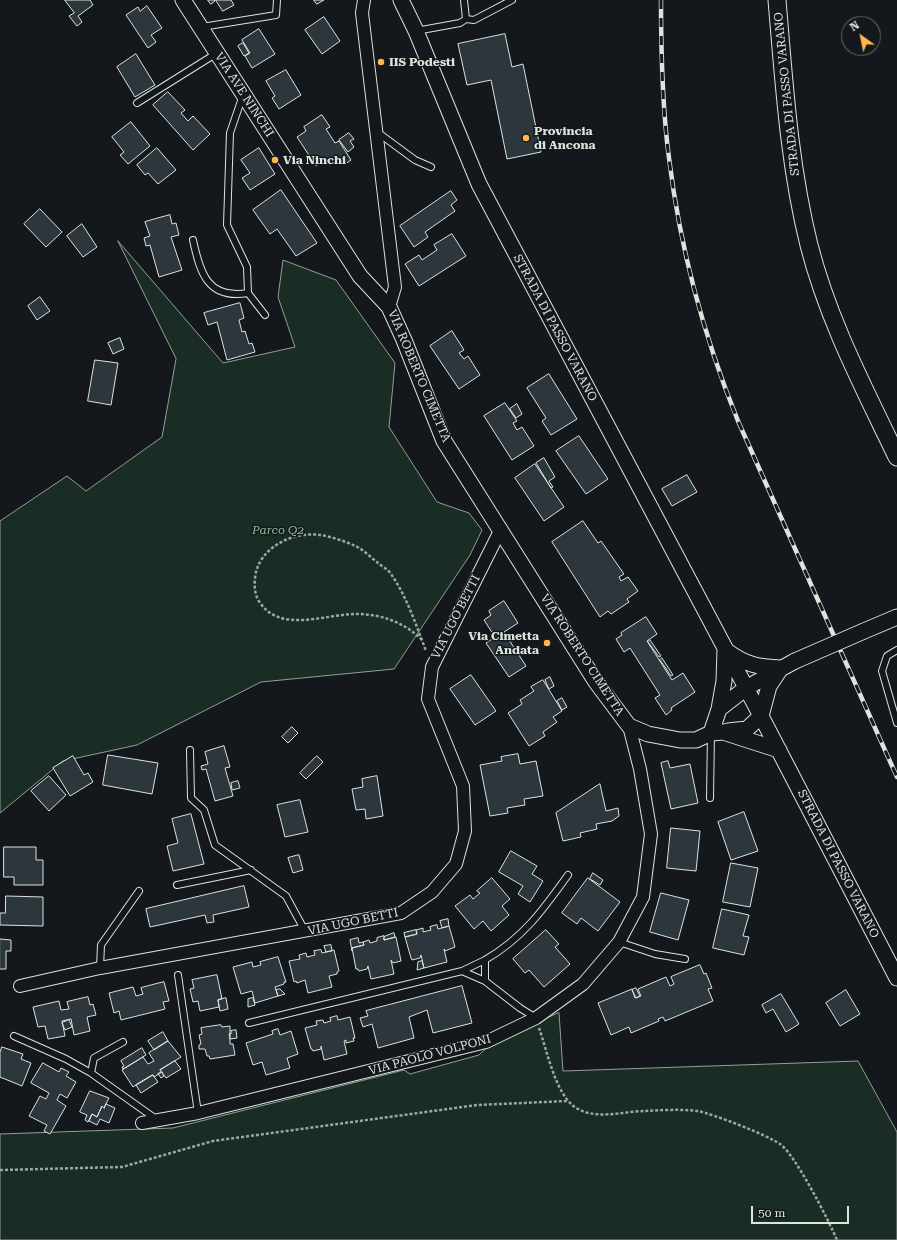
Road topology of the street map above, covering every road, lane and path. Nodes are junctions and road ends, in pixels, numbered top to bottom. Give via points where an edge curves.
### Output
1 (183, 0) edge
2 (277, 0) edge
3 (364, 0) edge
4 (401, 0) edge
5 (464, 0) edge
6 (512, 0) edge
7 (777, 0) edge
8 (466, 19) junction
9 (200, 27) junction
10 (416, 31) junction
11 (217, 53) junction
12 (243, 94) junction
13 (137, 103) dead end
14 (376, 132) junction
15 (430, 167) dead end
16 (193, 240) dead end
17 (248, 293) junction
18 (389, 307) junction
19 (265, 315) dead end
20 (897, 457) edge
21 (501, 529) junction
22 (897, 617) edge
23 (422, 640) junction
24 (725, 650) junction
25 (897, 650) edge
26 (432, 667) junction
27 (781, 668) junction
28 (746, 688) junction
29 (719, 709) junction
30 (761, 716) junction
31 (897, 723) edge
32 (628, 726) junction
33 (717, 732) junction
34 (190, 750) dead end
35 (779, 750) junction
36 (710, 798) dead end
37 (251, 870) junction
38 (568, 875) dead end
39 (177, 885) dead end
40 (139, 891) dead end
41 (305, 932) junction
42 (619, 942) junction
43 (685, 959) dead end
44 (485, 960) junction
45 (100, 968) junction
46 (462, 971) junction
47 (178, 975) dead end
48 (897, 978) edge
49 (485, 980) junction
50 (20, 986) dead end
51 (536, 1018) junction
52 (249, 1023) dead end
53 (14, 1036) dead end
54 (123, 1042) dead end
55 (91, 1073) junction
56 (567, 1100) junction
57 (198, 1113) junction
58 (157, 1120) junction
59 (142, 1123) dead end
60 (0, 1170) edge
61 (837, 1240) edge

1 - 9 street, VIA AVE NINCHI
2 - 9 lane via 276,16
3 - 14 street, VIA ROBERTO CIMETTA via 362,13
4 - 10 street, STRADA DI PASSO VARANO
5 - 8 lane
6 - 8 lane via 474,20
7 - 20 main road, STRADA DI PASSO VARANO via 787,117 801,211 810,247 845,347
8 - 10 lane via 460,23
9 - 11 street, VIA AVE NINCHI
10 - 24 street, STRADA DI PASSO VARANO via 479,184
11 - 12 street, VIA AVE NINCHI
11 - 13 lane
12 - 17 lane via 230,133 227,225 247,267
12 - 18 street, VIA AVE NINCHI via 360,276
14 - 15 lane via 415,160
14 - 18 street, VIA ROBERTO CIMETTA via 395,287
16 - 17 lane via 197,260 210,285 220,292 236,296
17 - 19 lane
18 - 21 street, VIA ROBERTO CIMETTA via 444,441
21 - 26 street, VIA UGO BETTI
21 - 32 street, VIA ROBERTO CIMETTA via 596,682
22 - 27 street, bridge
23 - 23 path via 415,618 390,573 357,546 320,535 297,536 278,544 264,554 256,567 255,593 260,604 270,614 284,620 354,614 376,616 395,621 412,630
23 - 26 path
24 - 27 street, STRADA DI PASSO VARANO via 757,667
24 - 28 street, STRADA DI PASSO VARANO
24 - 29 street, STRADA DI PASSO VARANO via 724,681
25 - 31 lane via 887,656 882,671
26 - 41 street, VIA UGO BETTI via 428,699 462,786 465,831 456,864 432,892 401,913
27 - 28 street
27 - 30 street via 769,686
28 - 29 street
28 - 30 street, STRADA DI PASSO VARANO
29 - 33 street, STRADA DI PASSO VARANO
30 - 33 street via 747,729
30 - 35 street, STRADA DI PASSO VARANO
32 - 33 street via 648,734 680,740 696,740
32 - 42 street, VIA PAOLO VOLPONI via 640,769 651,834 643,896
33 - 35 street
33 - 36 lane
34 - 37 lane via 191,798 204,810 215,844
35 - 48 street, STRADA DI PASSO VARANO
37 - 39 lane
37 - 41 lane via 286,896
38 - 44 lane via 528,928 505,949
40 - 45 lane via 102,945
41 - 45 street, VIA UGO BETTI
42 - 43 lane via 655,954
42 - 51 street, VIA PAOLO VOLPONI via 583,984
44 - 46 lane
44 - 49 lane
45 - 50 street, VIA UGO BETTI
46 - 49 lane
46 - 52 lane
47 - 57 lane
49 - 51 lane
51 - 56 path via 555,1075
51 - 57 street, VIA PAOLO VOLPONI via 486,1042
53 - 55 lane
54 - 55 lane via 94,1058
55 - 58 lane
56 - 60 path via 476,1106 213,1141 122,1166
56 - 61 path via 578,1110 598,1115 628,1111 699,1112 743,1127 781,1144 812,1189
57 - 58 street, VIA PAOLO VOLPONI
58 - 59 street, VIA PAOLO VOLPONI

